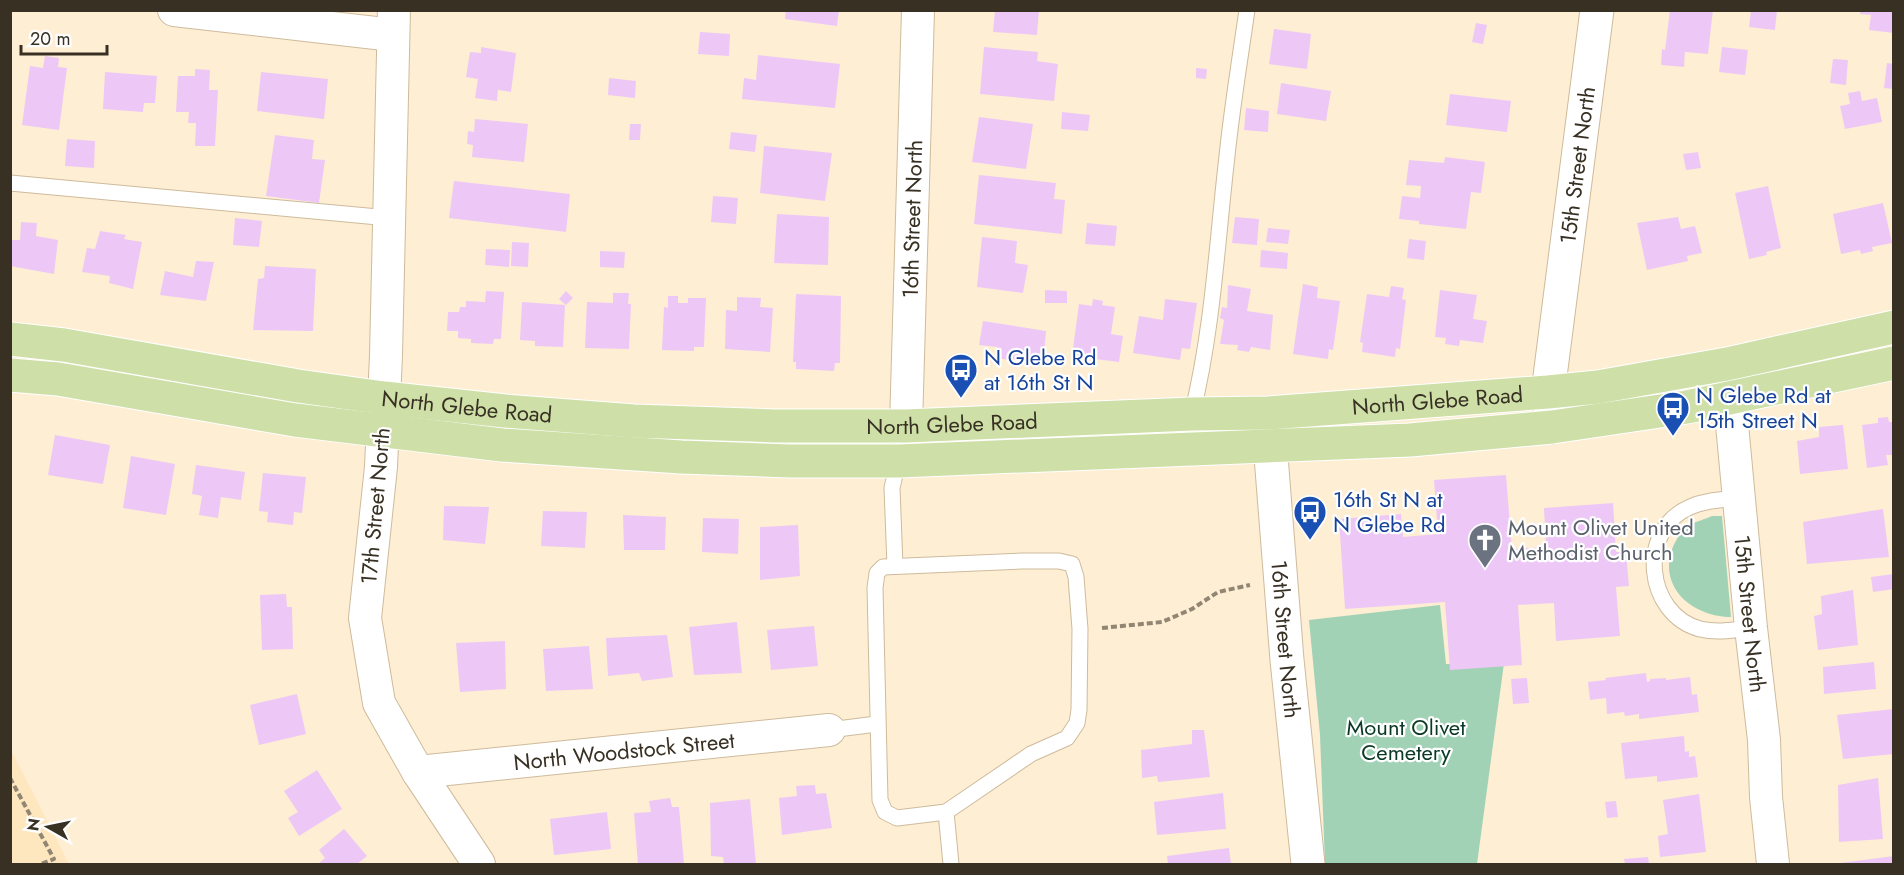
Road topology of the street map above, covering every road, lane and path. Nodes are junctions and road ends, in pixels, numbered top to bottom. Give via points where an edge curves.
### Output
1 (174, 10) edge
2 (918, 10) edge
3 (1247, 10) edge
4 (1597, 10) edge
5 (393, 23) edge
6 (10, 183) edge
7 (389, 218) junction
8 (1893, 327) edge
9 (10, 339) edge
10 (1893, 363) edge
11 (1727, 364) junction
12 (10, 375) edge
13 (1548, 392) junction
14 (384, 398) junction
15 (1730, 398) junction
16 (1268, 413) junction
17 (1192, 414) junction
18 (906, 426) junction
19 (1552, 427) junction
20 (382, 432) junction
21 (1270, 447) junction
22 (899, 460) junction
23 (1740, 498) junction
24 (895, 566) junction
25 (1282, 582) junction
26 (1751, 628) junction
27 (1080, 629) junction
28 (877, 724) junction
29 (829, 730) joint
30 (418, 772) junction
31 (10, 778) edge
32 (946, 812) junction
33 (41, 864) edge
34 (479, 864) edge
35 (951, 864) edge
36 (1308, 864) edge
37 (1773, 864) edge

1 - 5 street
2 - 18 street, 16th Street North
3 - 17 lane via 1217,266
4 - 13 street, 15th Street North
5 - 7 street, 17th Street North
6 - 7 lane
7 - 14 street, 17th Street North
8 - 11 main road, North Glebe Road
9 - 14 main road, North Glebe Road
10 - 15 main road, North Glebe Road
11 - 13 main road, North Glebe Road
11 - 15 street, 15th Street North
12 - 20 main road, North Glebe Road via 58,379
13 - 16 main road, North Glebe Road
13 - 19 street, 15th Street North
14 - 18 main road, North Glebe Road via 634,421
14 - 20 street, 17th Street North
15 - 19 main road, North Glebe Road
15 - 23 street, 15th Street North
16 - 17 main road, North Glebe Road
16 - 21 street, 16th Street North
17 - 18 main road, North Glebe Road
18 - 22 lane
19 - 21 main road, North Glebe Road
20 - 22 main road, North Glebe Road via 630,454 790,461
20 - 30 street, 17th Street North via 365,618 379,703
21 - 22 main road, North Glebe Road
21 - 25 street, 16th Street North
22 - 24 lane via 892,488
23 - 26 street, 15th Street North
23 - 26 lane via 1708,501 1688,508 1670,521 1658,540 1653,561 1655,583 1664,603 1680,619 1699,629 1721,632
24 - 27 lane via 1059,561 1072,564
24 - 28 lane via 883,567 875,588
25 - 27 path via 1218,592 1162,622
25 - 36 street, 16th Street North
26 - 37 street, 15th Street North
27 - 32 lane via 1078,716 1067,738 1032,754
28 - 29 lane
28 - 32 lane via 879,800 885,812 897,818
29 - 30 street, North Woodstock Street
30 - 34 street, 17th Street North
31 - 33 path via 54,859
32 - 35 lane

